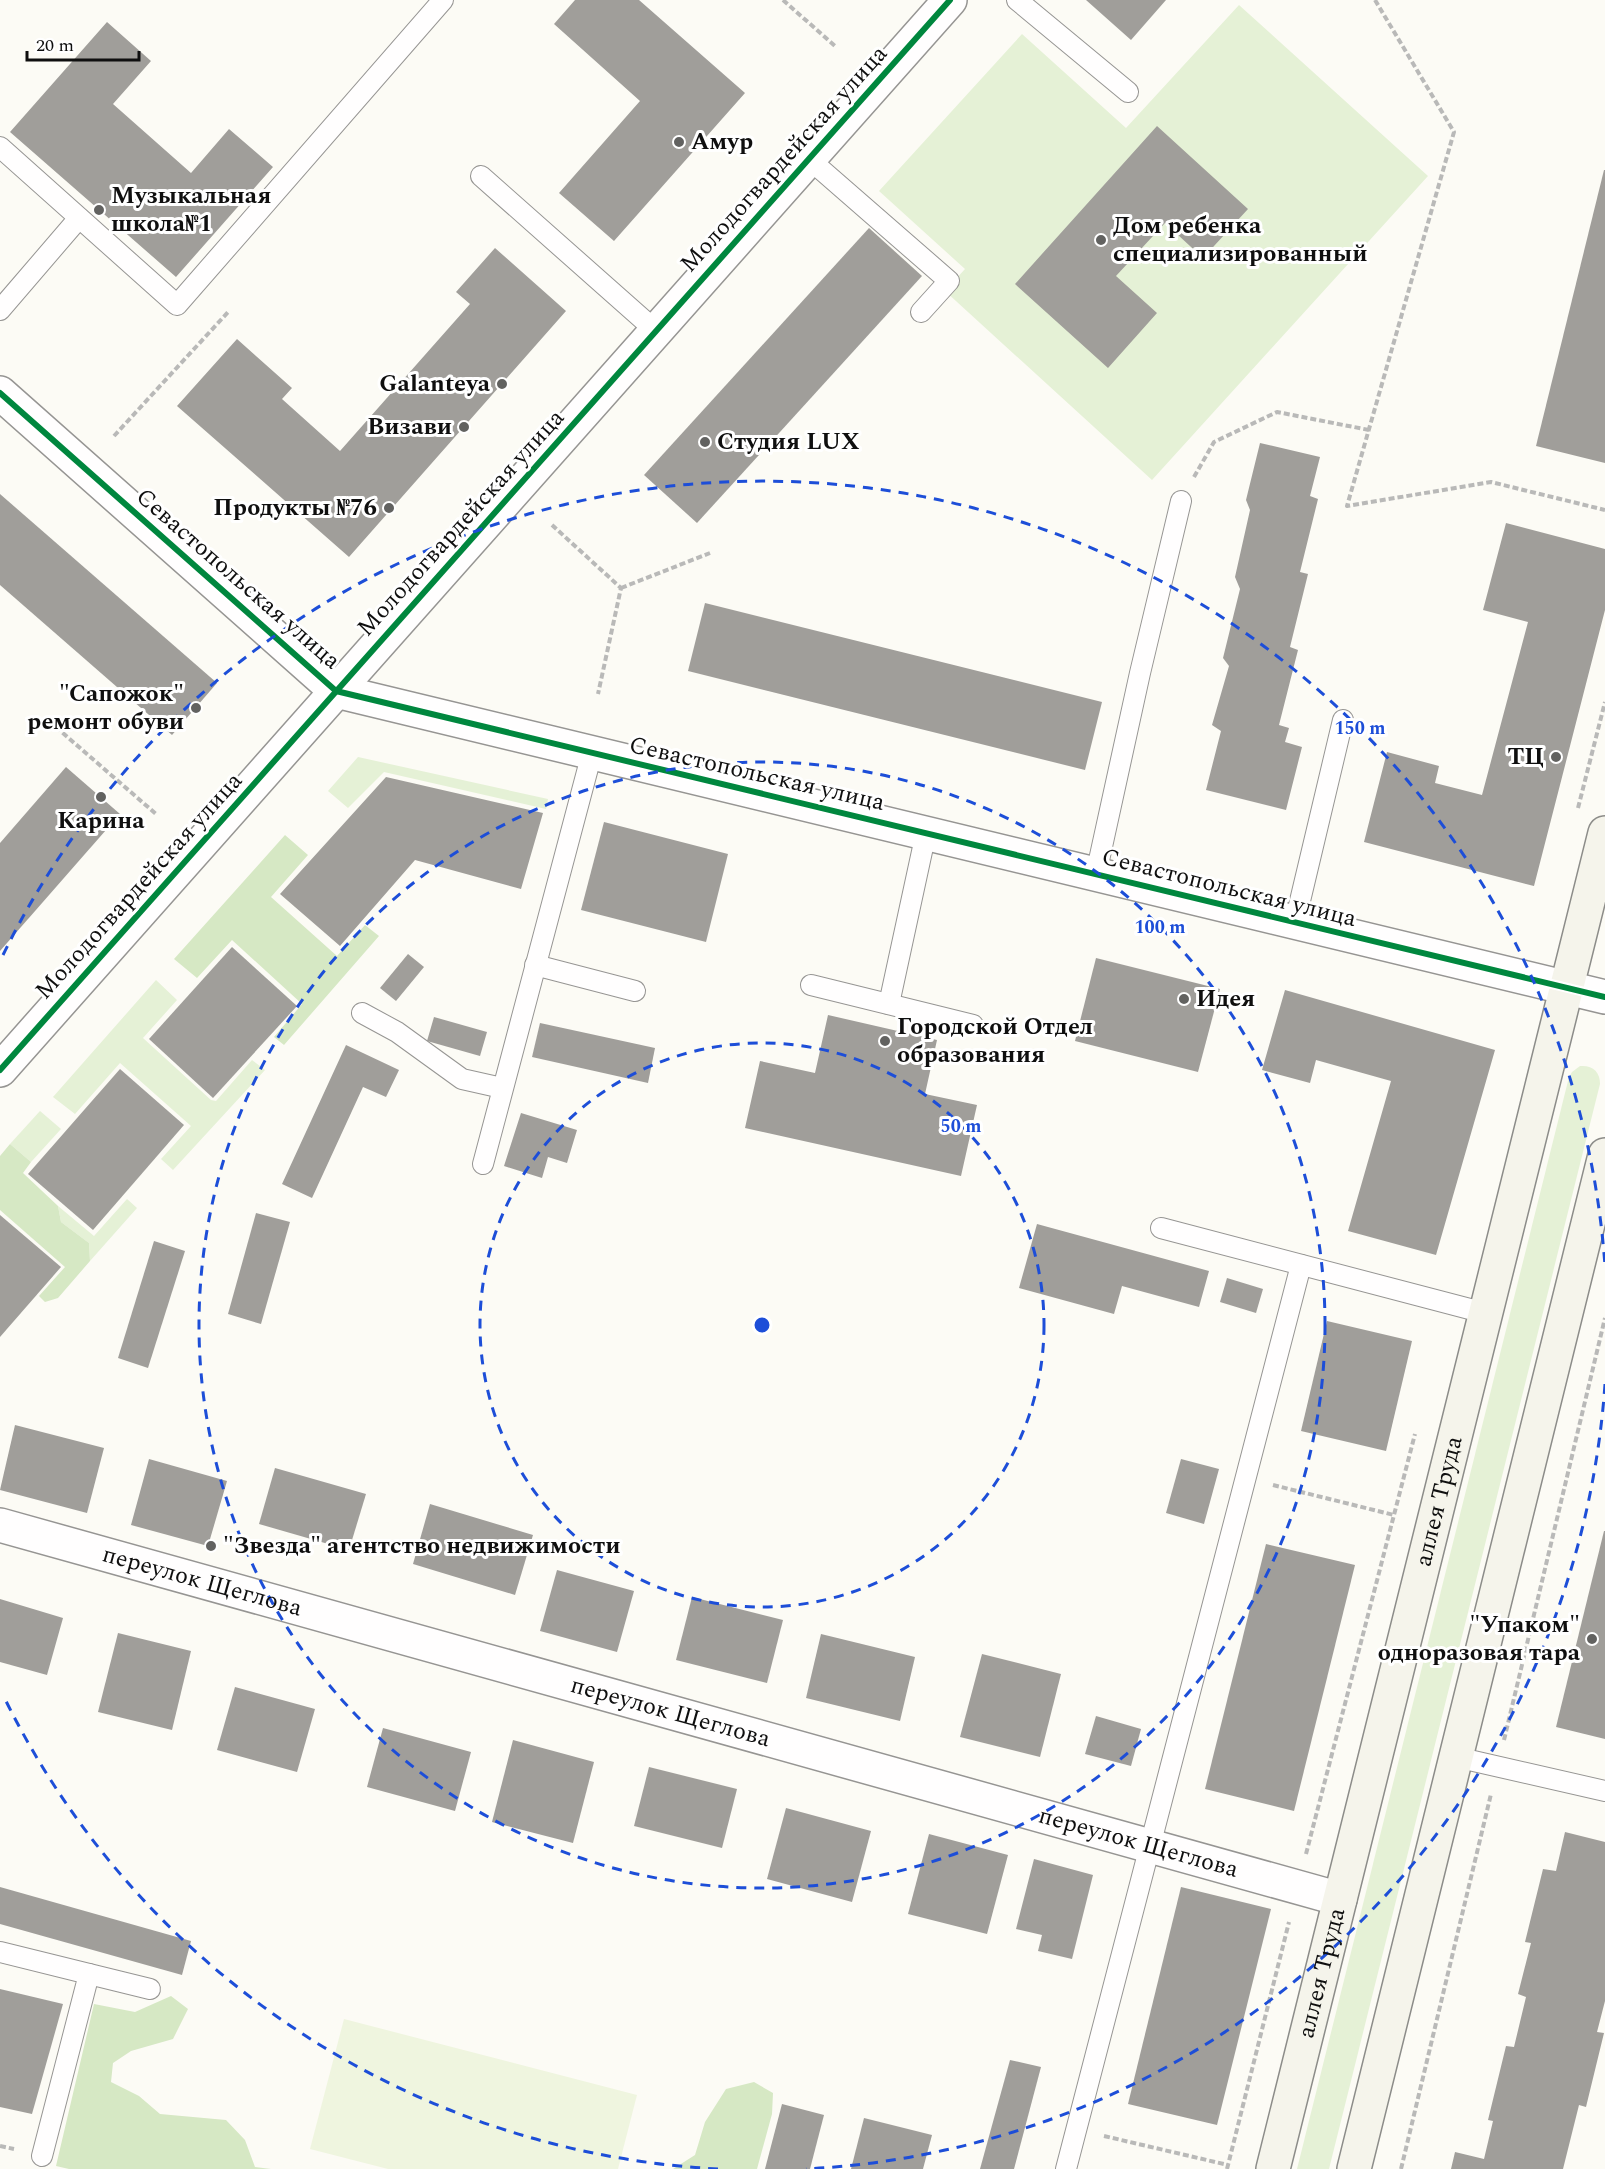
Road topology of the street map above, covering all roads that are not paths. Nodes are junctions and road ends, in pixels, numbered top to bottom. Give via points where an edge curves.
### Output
1 (442, 0) edge
2 (950, 0) edge
3 (1017, 0) edge
4 (1128, 92) dead end
5 (0, 147) edge
6 (809, 159) junction
7 (481, 176) dead end
8 (79, 218) junction
9 (0, 310) edge
10 (921, 312) dead end
11 (656, 331) junction
12 (0, 393) edge
13 (1181, 501) road end
14 (336, 691) junction
15 (1343, 720) dead end
16 (592, 753) junction
17 (926, 833) junction
18 (1605, 833) edge
19 (1096, 874) junction
20 (1295, 922) junction
21 (535, 965) junction
22 (811, 984) dead end
23 (1566, 988) junction
24 (635, 991) dead end
25 (1605, 997) edge
26 (889, 1004) junction
27 (362, 1013) dead end
28 (973, 1025) dead end
29 (0, 1070) edge
30 (502, 1088) junction
31 (1605, 1155) edge
32 (483, 1164) dead end
33 (1161, 1228) dead end
34 (1301, 1265) junction
35 (1485, 1313) junction
36 (0, 1525) edge
37 (1456, 1757) junction
38 (1605, 1791) edge
39 (1150, 1846) junction
40 (1340, 1899) junction
41 (0, 1952) edge
42 (88, 1974) junction
43 (150, 1989) dead end
44 (42, 2156) dead end
45 (1066, 2169) edge
46 (1273, 2169) edge
47 (1354, 2169) edge

1 - 8 lane via 177,305
2 - 6 street, Молодогвардейская улица
3 - 4 lane
5 - 8 lane
6 - 10 lane via 949,281
6 - 11 street, Молодогвардейская улица
7 - 11 lane
8 - 9 lane
11 - 14 street, Молодогвардейская улица
12 - 14 street, Севастопольская улица
13 - 19 lane
14 - 16 street, Севастопольская улица
14 - 29 street, Молодогвардейская улица
15 - 20 lane
16 - 17 street, Севастопольская улица
16 - 21 lane
17 - 19 street, Севастопольская улица
17 - 26 lane
18 - 23 main road, аллея Труда
19 - 20 street, Севастопольская улица
20 - 23 street, Севастопольская улица
21 - 24 lane
21 - 30 lane
22 - 26 lane
23 - 25 street, Севастопольская улица
23 - 35 main road, аллея Труда
26 - 28 lane
27 - 30 lane via 397,1032 462,1079
30 - 32 lane
31 - 37 main road
33 - 34 lane
34 - 35 lane
34 - 39 lane
35 - 40 main road, аллея Труда
36 - 39 street, переулок Щеглова
37 - 38 lane
37 - 47 main road
39 - 40 street, переулок Щеглова
39 - 45 lane
40 - 46 main road, аллея Труда
41 - 42 lane
42 - 43 lane
42 - 44 lane

